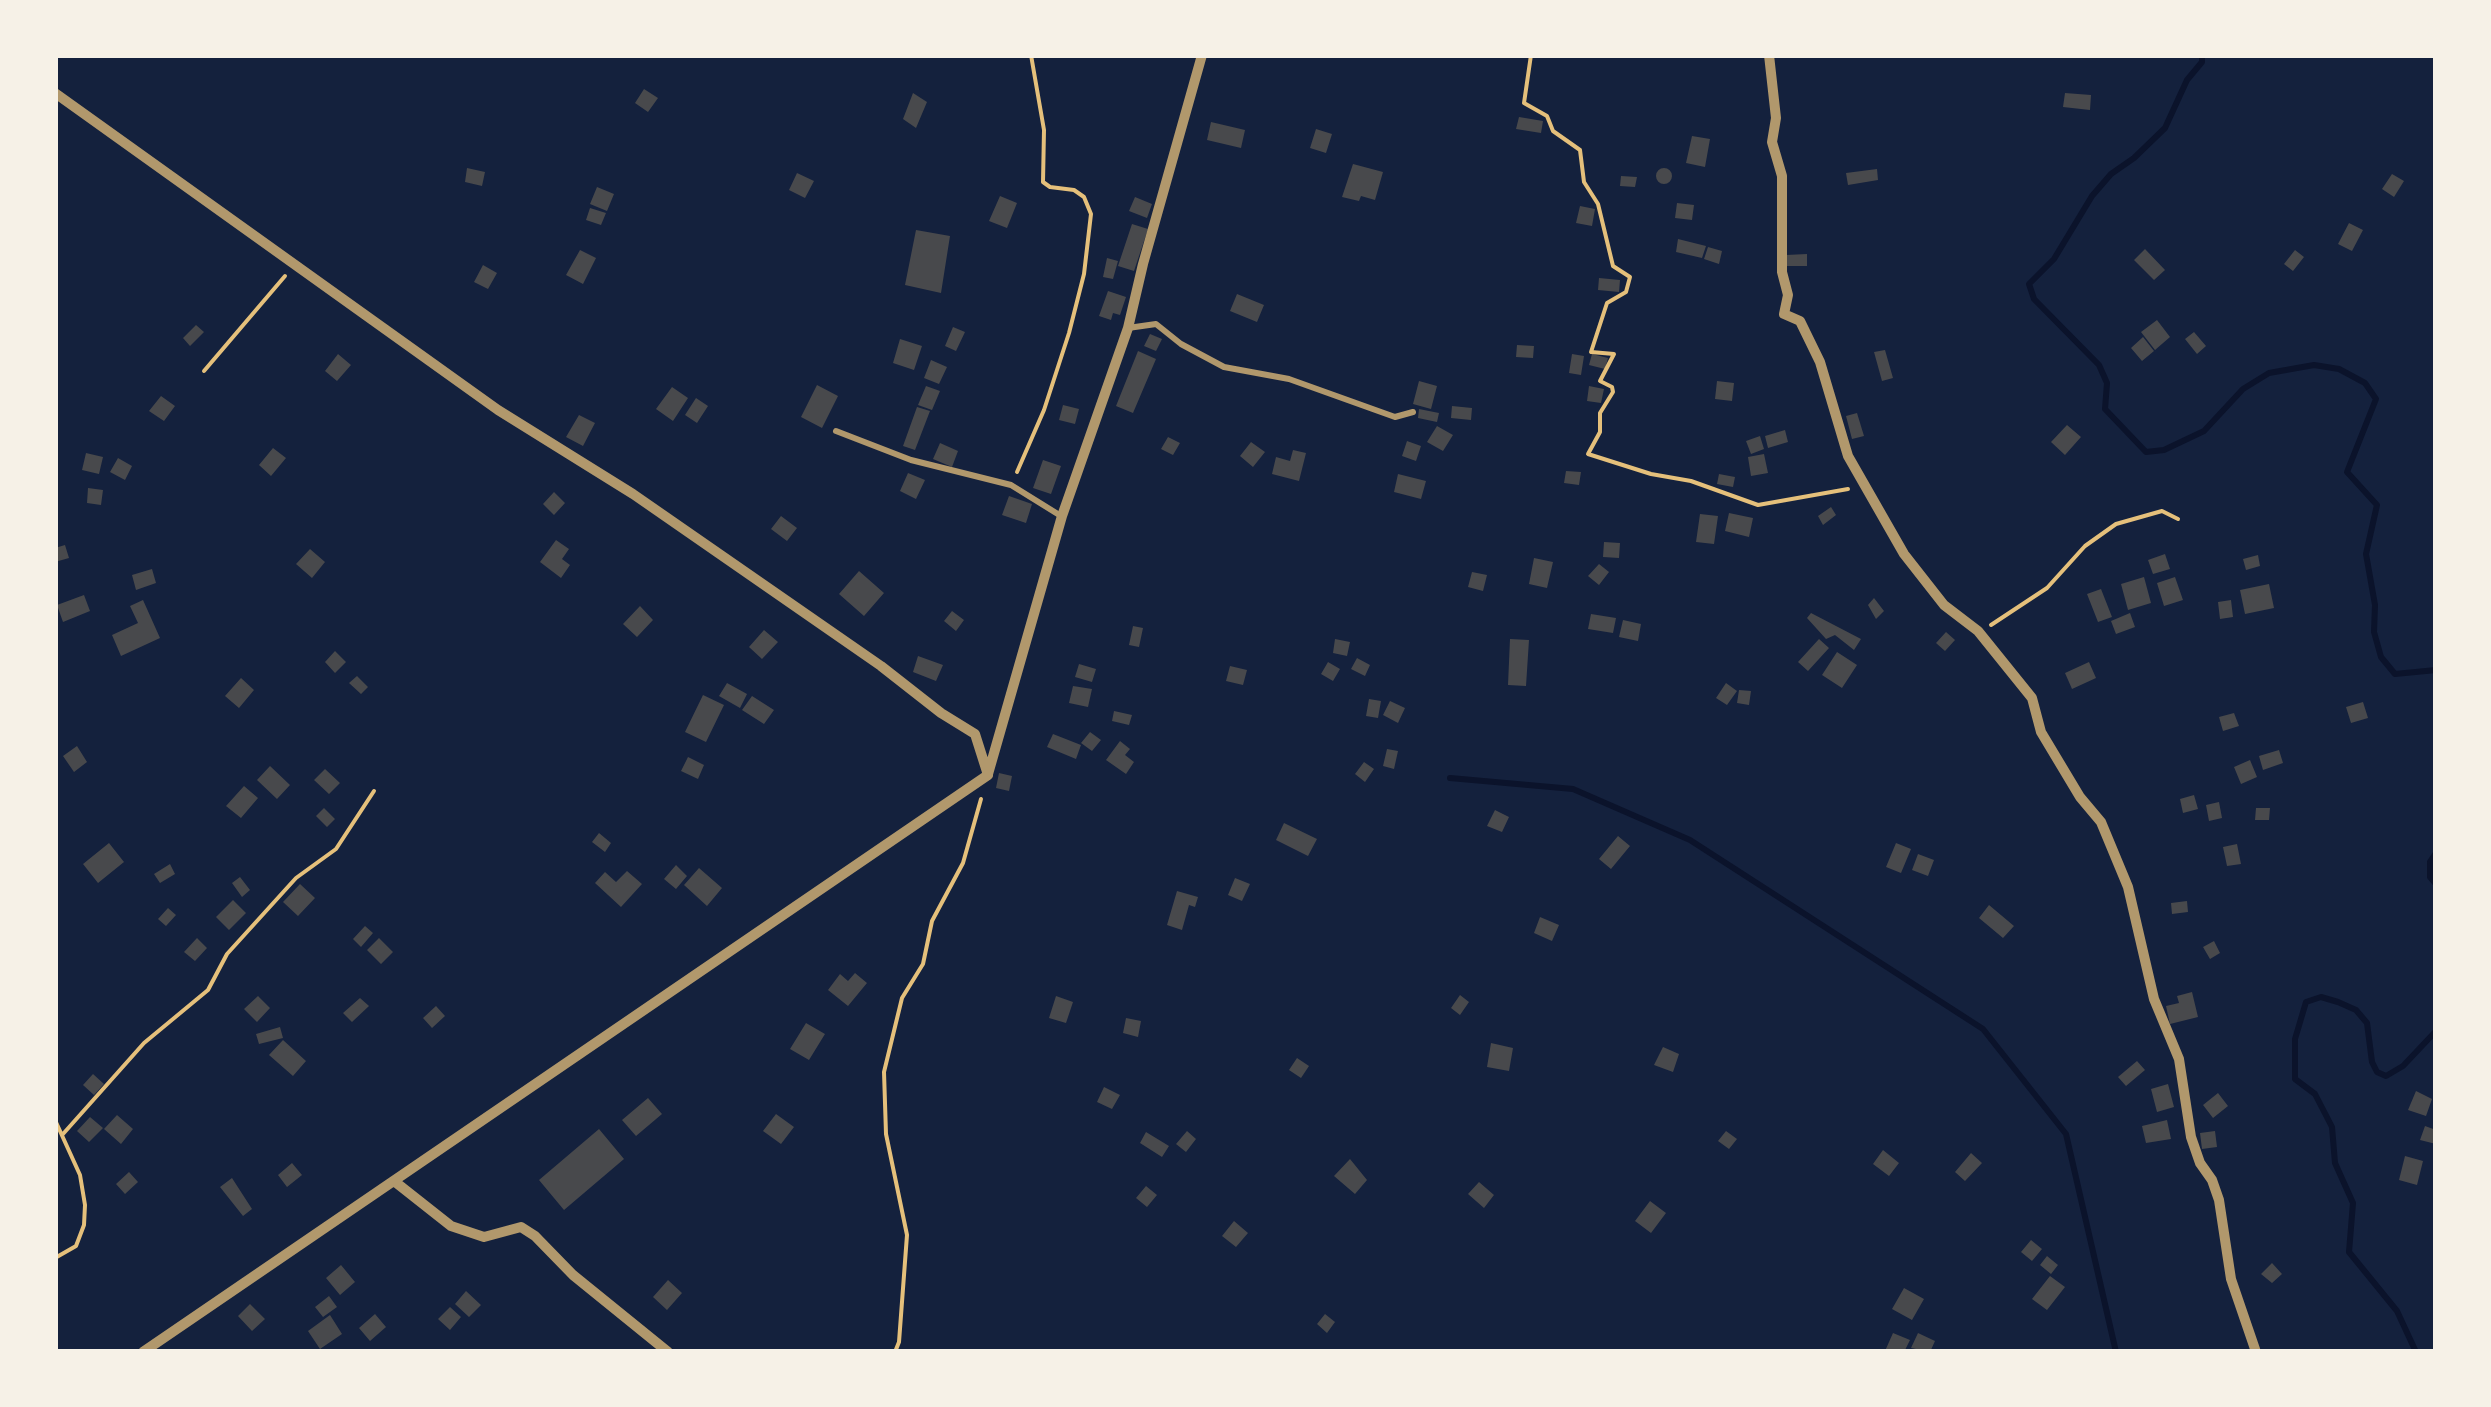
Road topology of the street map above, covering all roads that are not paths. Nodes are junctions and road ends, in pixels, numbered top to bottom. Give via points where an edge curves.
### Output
1 (1202, 55) edge
2 (1770, 55) edge
3 (55, 93) edge
4 (1128, 328) junction
5 (1414, 412) dead end
6 (836, 431) dead end
7 (1062, 516) junction
8 (988, 775) junction
9 (394, 1180) junction
10 (143, 1352) edge
11 (668, 1352) edge
12 (2256, 1352) edge

1 - 4 street
2 - 12 street via 1772,142 1782,176 1784,314 1800,321 1820,362 1848,456 1904,554 2032,698 2041,732 2101,822 2128,887 2154,999 2179,1058 2190,1137 2219,1200 2231,1279
3 - 8 street via 498,410 633,494 974,734
4 - 5 lane via 1156,324 1234,370 1290,380 1395,417
4 - 7 street
6 - 7 lane via 910,460 1011,485
7 - 8 street
8 - 9 street
9 - 10 street
9 - 11 street via 452,1226 484,1237 521,1228 535,1236

